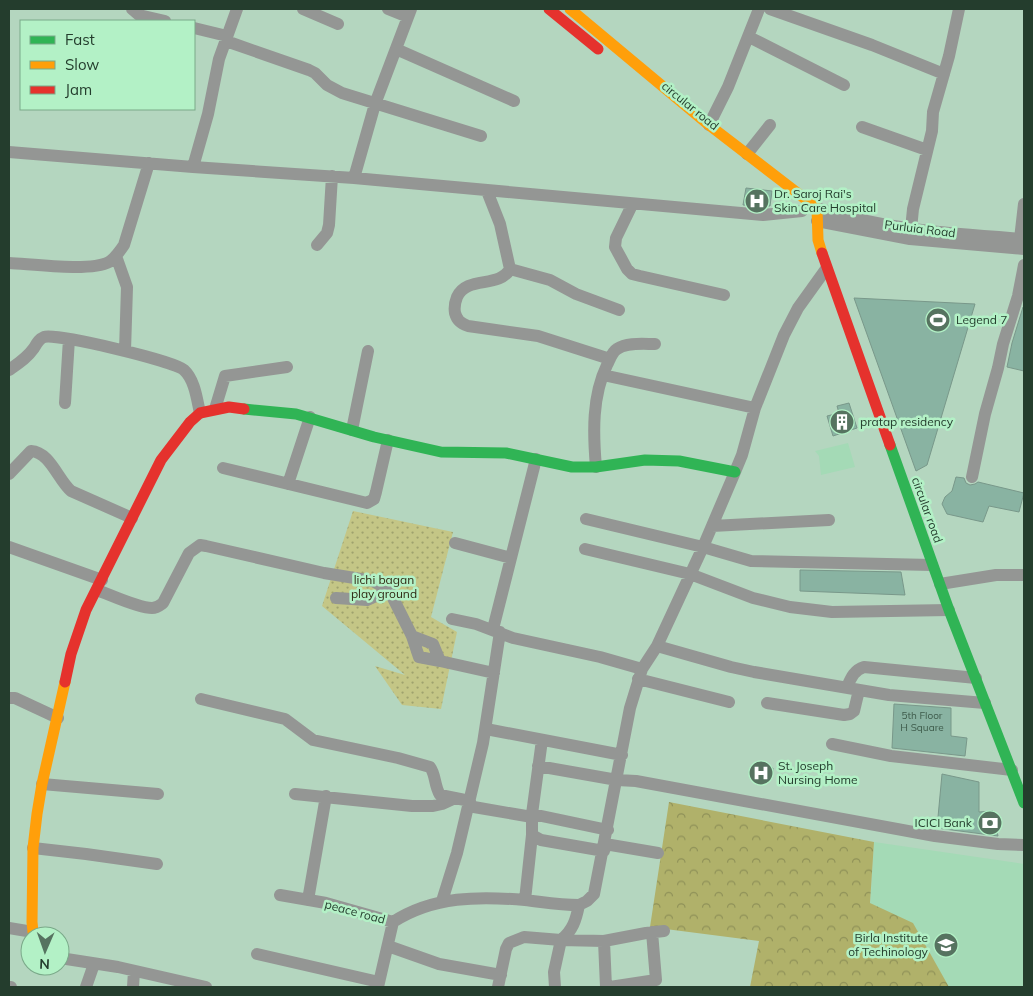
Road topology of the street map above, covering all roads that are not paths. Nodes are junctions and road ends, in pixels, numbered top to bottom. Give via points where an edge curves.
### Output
1 (132, 9) edge
2 (237, 9) edge
3 (303, 9) edge
4 (388, 9) edge
5 (549, 9) edge
6 (570, 9) edge
7 (759, 9) edge
8 (770, 9) edge
9 (959, 9) edge
10 (410, 13) edge
11 (161, 20) edge
12 (338, 24) dead end
13 (195, 28) edge
14 (749, 37) junction
15 (226, 39) junction
16 (396, 49) junction
17 (609, 58) dead end
18 (944, 74) junction
19 (844, 85) dead end
20 (514, 101) dead end
21 (375, 104) junction
22 (685, 120) dead end
23 (709, 125) junction
24 (770, 125) dead end
25 (862, 127) dead end
26 (481, 136) dead end
27 (927, 150) junction
28 (9, 152) edge
29 (747, 154) junction
30 (733, 158) dead end
31 (149, 163) junction
32 (193, 167) junction
33 (332, 176) junction
34 (354, 178) junction
35 (487, 191) junction
36 (785, 199) dead end
37 (632, 204) junction
38 (1024, 204) edge
39 (817, 208) junction
40 (802, 211) junction
41 (817, 221) junction
42 (910, 234) junction
43 (1023, 242) edge
44 (317, 245) dead end
45 (116, 256) junction
46 (9, 263) edge
47 (1024, 265) edge
48 (510, 269) junction
49 (826, 269) junction
50 (724, 295) dead end
51 (619, 310) dead end
52 (69, 339) junction
53 (655, 344) dead end
54 (125, 351) junction
55 (368, 351) dead end
56 (610, 359) junction
57 (287, 367) dead end
58 (9, 370) edge
59 (603, 375) junction
60 (65, 403) dead end
61 (755, 408) junction
62 (214, 409) junction
63 (200, 413) junction
64 (310, 417) junction
65 (352, 430) junction
66 (388, 440) junction
67 (536, 459) junction
68 (596, 467) junction
69 (223, 468) dead end
70 (735, 472) junction
71 (9, 474) edge
72 (972, 477) dead end
73 (288, 484) junction
74 (132, 518) junction
75 (586, 518) dead end
76 (829, 520) dead end
77 (712, 526) junction
78 (455, 543) dead end
79 (9, 547) edge
80 (703, 547) junction
81 (585, 549) dead end
82 (511, 558) junction
83 (932, 565) junction
84 (690, 574) junction
85 (1024, 575) edge
86 (940, 584) junction
87 (100, 585) junction
88 (389, 590) junction
89 (336, 598) dead end
90 (949, 610) junction
91 (452, 619) dead end
92 (496, 631) junction
93 (412, 636) junction
94 (657, 646) junction
95 (440, 661) junction
96 (494, 673) junction
97 (640, 674) junction
98 (976, 678) junction
99 (853, 688) junction
100 (9, 698) edge
101 (202, 699) dead end
102 (730, 702) dead end
103 (767, 703) dead end
104 (985, 703) junction
105 (58, 718) junction
106 (486, 729) junction
107 (542, 740) junction
108 (832, 744) dead end
109 (622, 755) junction
110 (538, 766) junction
111 (1012, 770) junction
112 (617, 780) junction
113 (42, 784) junction
114 (158, 794) dead end
115 (295, 794) dead end
116 (326, 796) junction
117 (455, 798) junction
118 (1024, 803) edge
119 (469, 804) junction
120 (532, 816) junction
121 (608, 830) junction
122 (864, 830) dead end
123 (532, 835) junction
124 (1024, 845) edge
125 (604, 847) junction
126 (33, 848) junction
127 (1024, 850) edge
128 (658, 853) dead end
129 (157, 864) dead end
130 (280, 894) dead end
131 (308, 900) junction
132 (525, 900) junction
133 (442, 901) junction
134 (579, 905) junction
135 (393, 922) junction
136 (33, 926) edge
137 (561, 940) junction
138 (604, 941) junction
139 (388, 946) junction
140 (256, 954) dead end
141 (70, 960) edge
142 (94, 964) junction
143 (134, 971) junction
144 (500, 981) edge
145 (378, 984) edge
146 (86, 987) edge
147 (132, 987) edge
148 (206, 987) edge
149 (555, 987) edge
150 (606, 987) edge
151 (610, 987) edge

1 - 11 street via 139,15
2 - 15 street
3 - 12 street
4 - 10 street
5 - 17 main road
6 - 23 main road, circular road
7 - 14 street
8 - 18 street
9 - 18 street
10 - 16 street
13 - 15 street
14 - 19 street
14 - 23 street
15 - 21 street via 309,70 333,89
15 - 32 street
16 - 20 street
16 - 21 street
18 - 27 street
21 - 26 street
21 - 34 street
22 - 30 main road, circular road
23 - 29 main road, circular road
24 - 29 street
25 - 27 street
27 - 42 street
28 - 31 street
29 - 39 main road, circular road
31 - 32 street
31 - 45 street via 124,245
32 - 33 street
33 - 34 street
33 - 44 street via 329,225
34 - 35 street
35 - 37 street
35 - 48 street via 500,224
36 - 40 main road
37 - 40 street via 763,215
37 - 50 street via 619,230 615,247 632,274
38 - 43 street
39 - 41 main road, circular road
39 - 42 street, Purluia Road
40 - 41 main road
41 - 42 street, Purluia Road
41 - 49 main road, circular road via 818,240
42 - 43 street, Purluia Road
45 - 46 street via 109,262 88,267
45 - 54 street via 127,287
47 - 72 street
48 - 51 street via 550,280
48 - 56 street via 501,278 473,284 459,293 455,314 461,324 538,336
49 - 61 street via 798,308 784,335
49 - 83 main road, circular road
52 - 54 street
52 - 58 street via 41,338 26,359
52 - 60 street
53 - 56 street via 625,345 618,348
54 - 63 street via 182,368 190,379
55 - 65 street
56 - 59 street
57 - 62 street via 225,376
59 - 61 street
59 - 68 street via 594,425
61 - 70 street
62 - 63 main road
62 - 64 main road via 229,407
63 - 74 main road via 161,460
64 - 65 main road
64 - 73 street
65 - 66 main road
66 - 67 main road via 442,452 506,454
66 - 73 street via 372,502 360,502
67 - 68 main road via 572,467
67 - 82 street
68 - 70 main road via 638,461 678,461
69 - 73 street
70 - 77 street
71 - 74 street via 26,455 35,452 45,458 70,491
74 - 87 main road
75 - 80 street
76 - 77 street
77 - 80 street
78 - 82 street
79 - 87 street
80 - 83 street via 751,561
80 - 84 street
81 - 84 street
82 - 92 street
83 - 86 main road, circular road
84 - 90 street via 753,598 790,607 832,612
84 - 94 street
85 - 86 street via 996,575
86 - 90 main road, circular road
87 - 88 street via 146,607 158,607 190,553 200,546 373,581
87 - 105 main road via 86,610 71,654
88 - 89 street via 367,600
88 - 93 street
90 - 98 main road, circular road
91 - 92 street
92 - 96 street
92 - 97 street via 600,657
93 - 95 street via 433,644
93 - 95 street via 419,657
94 - 97 street
94 - 99 street via 731,667
95 - 96 street
96 - 106 street
97 - 102 street
97 - 109 street
98 - 99 street via 864,667 853,674
98 - 104 main road, circular road
99 - 103 street via 854,711 850,714
99 - 104 street via 889,695
100 - 105 street
101 - 117 street via 285,719 313,740 430,767 440,795
104 - 111 main road, circular road
105 - 113 main road
106 - 107 street
106 - 119 street
107 - 109 street
107 - 110 street
108 - 111 street via 891,756
109 - 112 street
110 - 112 street
110 - 120 street
111 - 118 main road, circular road
112 - 121 street
112 - 124 street via 935,836
113 - 114 street
113 - 126 main road
115 - 116 street
116 - 117 street via 419,806 442,804
116 - 131 street
117 - 119 street
119 - 120 street
119 - 133 street
120 - 121 street
120 - 123 street
121 - 125 street
122 - 127 street
123 - 125 street via 541,840
123 - 132 street
125 - 128 street
125 - 134 street via 594,894
126 - 129 street
126 - 136 main road
130 - 131 street, peace road
131 - 135 street, peace road
132 - 133 street
132 - 134 street
133 - 135 street
134 - 137 street via 575,923
135 - 139 street, peace road
137 - 138 street
137 - 144 street via 524,937 509,943
137 - 149 street via 554,972
138 - 150 street
138 - 151 street via 658,932 656,980
139 - 144 street
139 - 145 street, peace road
140 - 145 street
141 - 142 street
142 - 143 street
142 - 146 street
143 - 147 street
143 - 148 street

